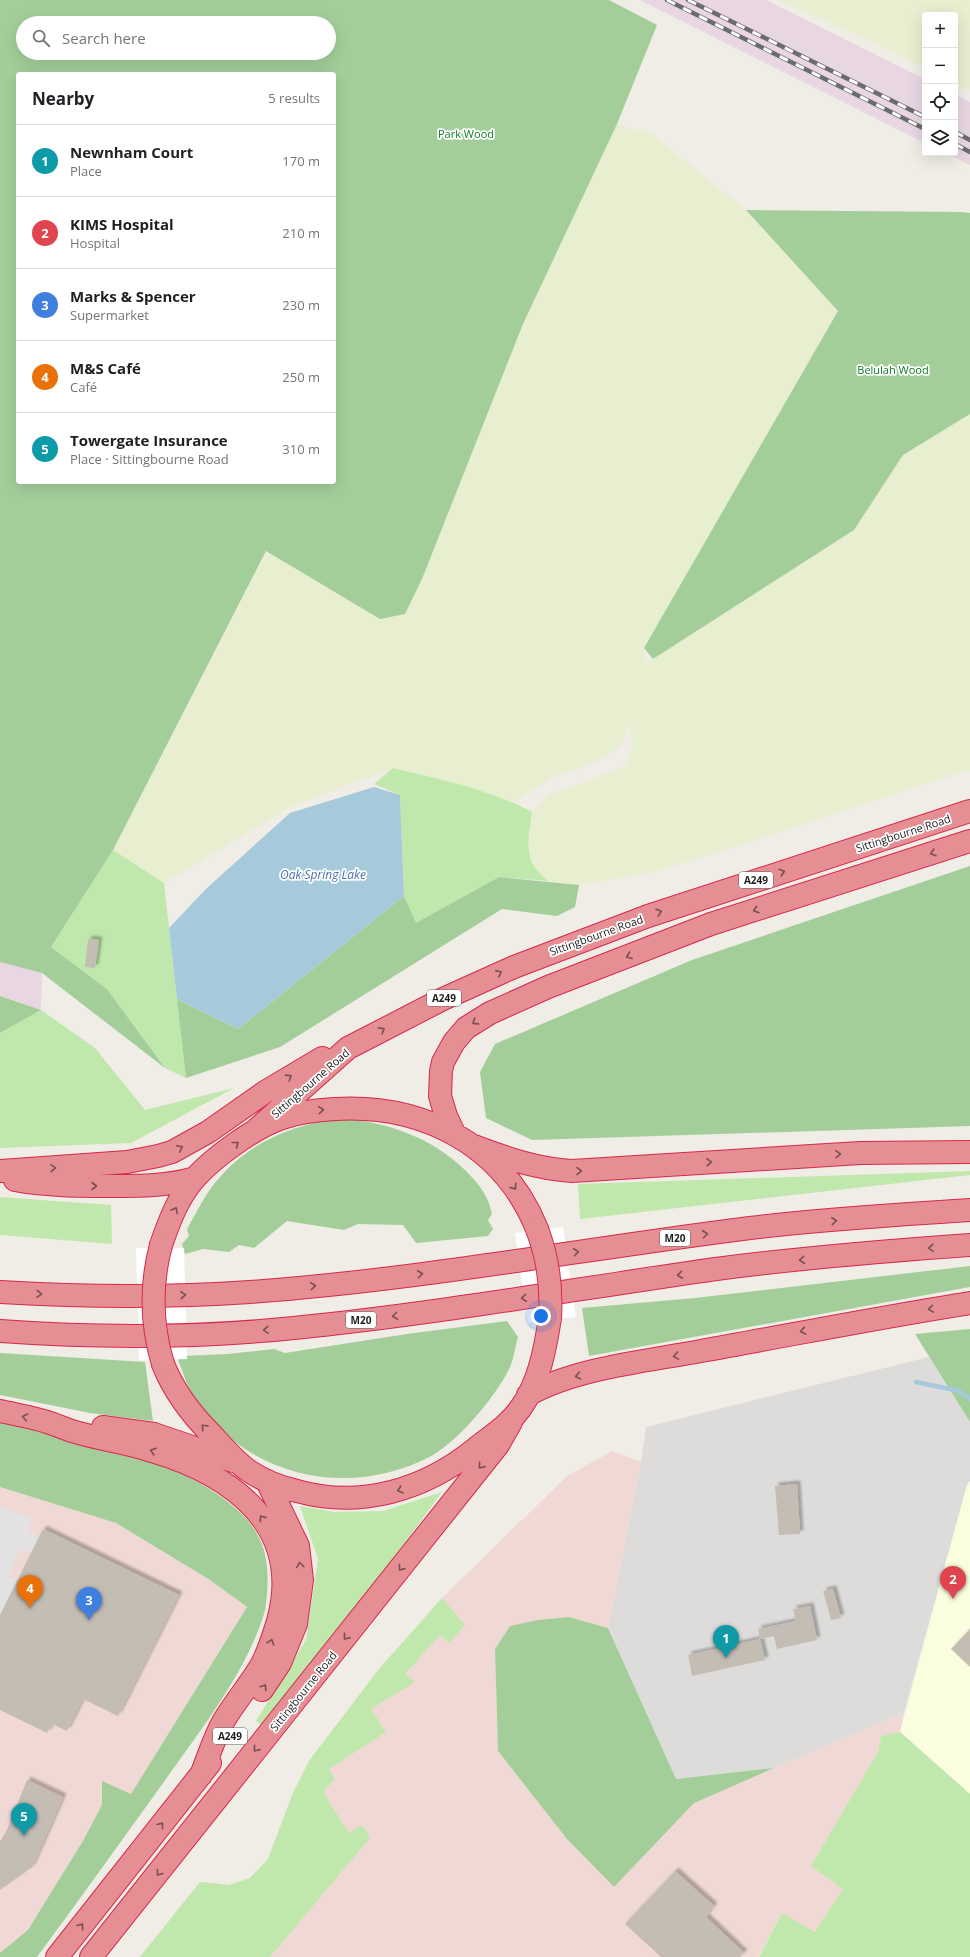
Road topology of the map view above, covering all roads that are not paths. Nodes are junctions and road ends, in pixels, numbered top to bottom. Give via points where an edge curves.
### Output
1 (970, 811) edge
2 (970, 841) edge
3 (348, 1048) junction
4 (257, 1129) junction
5 (454, 1133) junction
6 (474, 1146) junction
7 (970, 1152) edge
8 (0, 1172) edge
9 (0, 1178) edge
10 (195, 1178) junction
11 (970, 1210) edge
12 (970, 1245) edge
13 (0, 1292) edge
14 (970, 1303) edge
15 (0, 1331) edge
16 (528, 1395) junction
17 (0, 1411) edge
18 (50, 1422) junction
19 (511, 1422) junction
20 (241, 1464) junction
21 (267, 1481) junction
22 (201, 1775) junction
23 (56, 1957) edge
24 (91, 1957) edge

3 -> 1 highway, Sittingbourne Road / A249 via 443,999 543,954 711,894
2 -> 5 highway, A249 via 711,924 490,1012 466,1028 454,1042 443,1062 440,1096
3 - 4 highway, Sittingbourne Road / A249
8 -> 3 highway via 127,1162 172,1152 208,1132 265,1092 320,1059
4 -> 5 highway via 298,1113 349,1108 396,1113
10 -> 4 highway
5 - 6 highway
6 -> 7 highway via 524,1164 572,1171 860,1153
6 -> 16 highway, Sittingbourne Road, bridge via 508,1178 522,1198 538,1229 546,1254 551,1299 550,1318 541,1364
9 -> 10 highway via 94,1186 160,1185
20 -> 10 highway, bridge via 184,1404 163,1364 154,1328 152,1302 161,1245 174,1213
13 -> 11 highway, M20 via 126,1296 256,1291 413,1275 754,1228
12 -> 15 highway, M20 via 719,1269 471,1306 292,1328 220,1333 104,1335
14 -> 16 highway via 616,1367 555,1382
16 - 19 highway, Sittingbourne Road
18 -> 17 highway
18 - 20 highway via 129,1429 154,1434
22 -> 18 highway via 222,1722 266,1656 278,1620 283,1582 276,1540 258,1512 220,1480 189,1464 152,1450 77,1433
19 -> 21 highway via 449,1468 420,1483 386,1494 354,1498 309,1495
19 -> 24 highway, Sittingbourne Road / A249 via 498,1445
20 - 21 highway
22 -> 21 highway, A249 via 236,1729 280,1663 296,1624 302,1580 298,1546
23 -> 22 highway, A249

